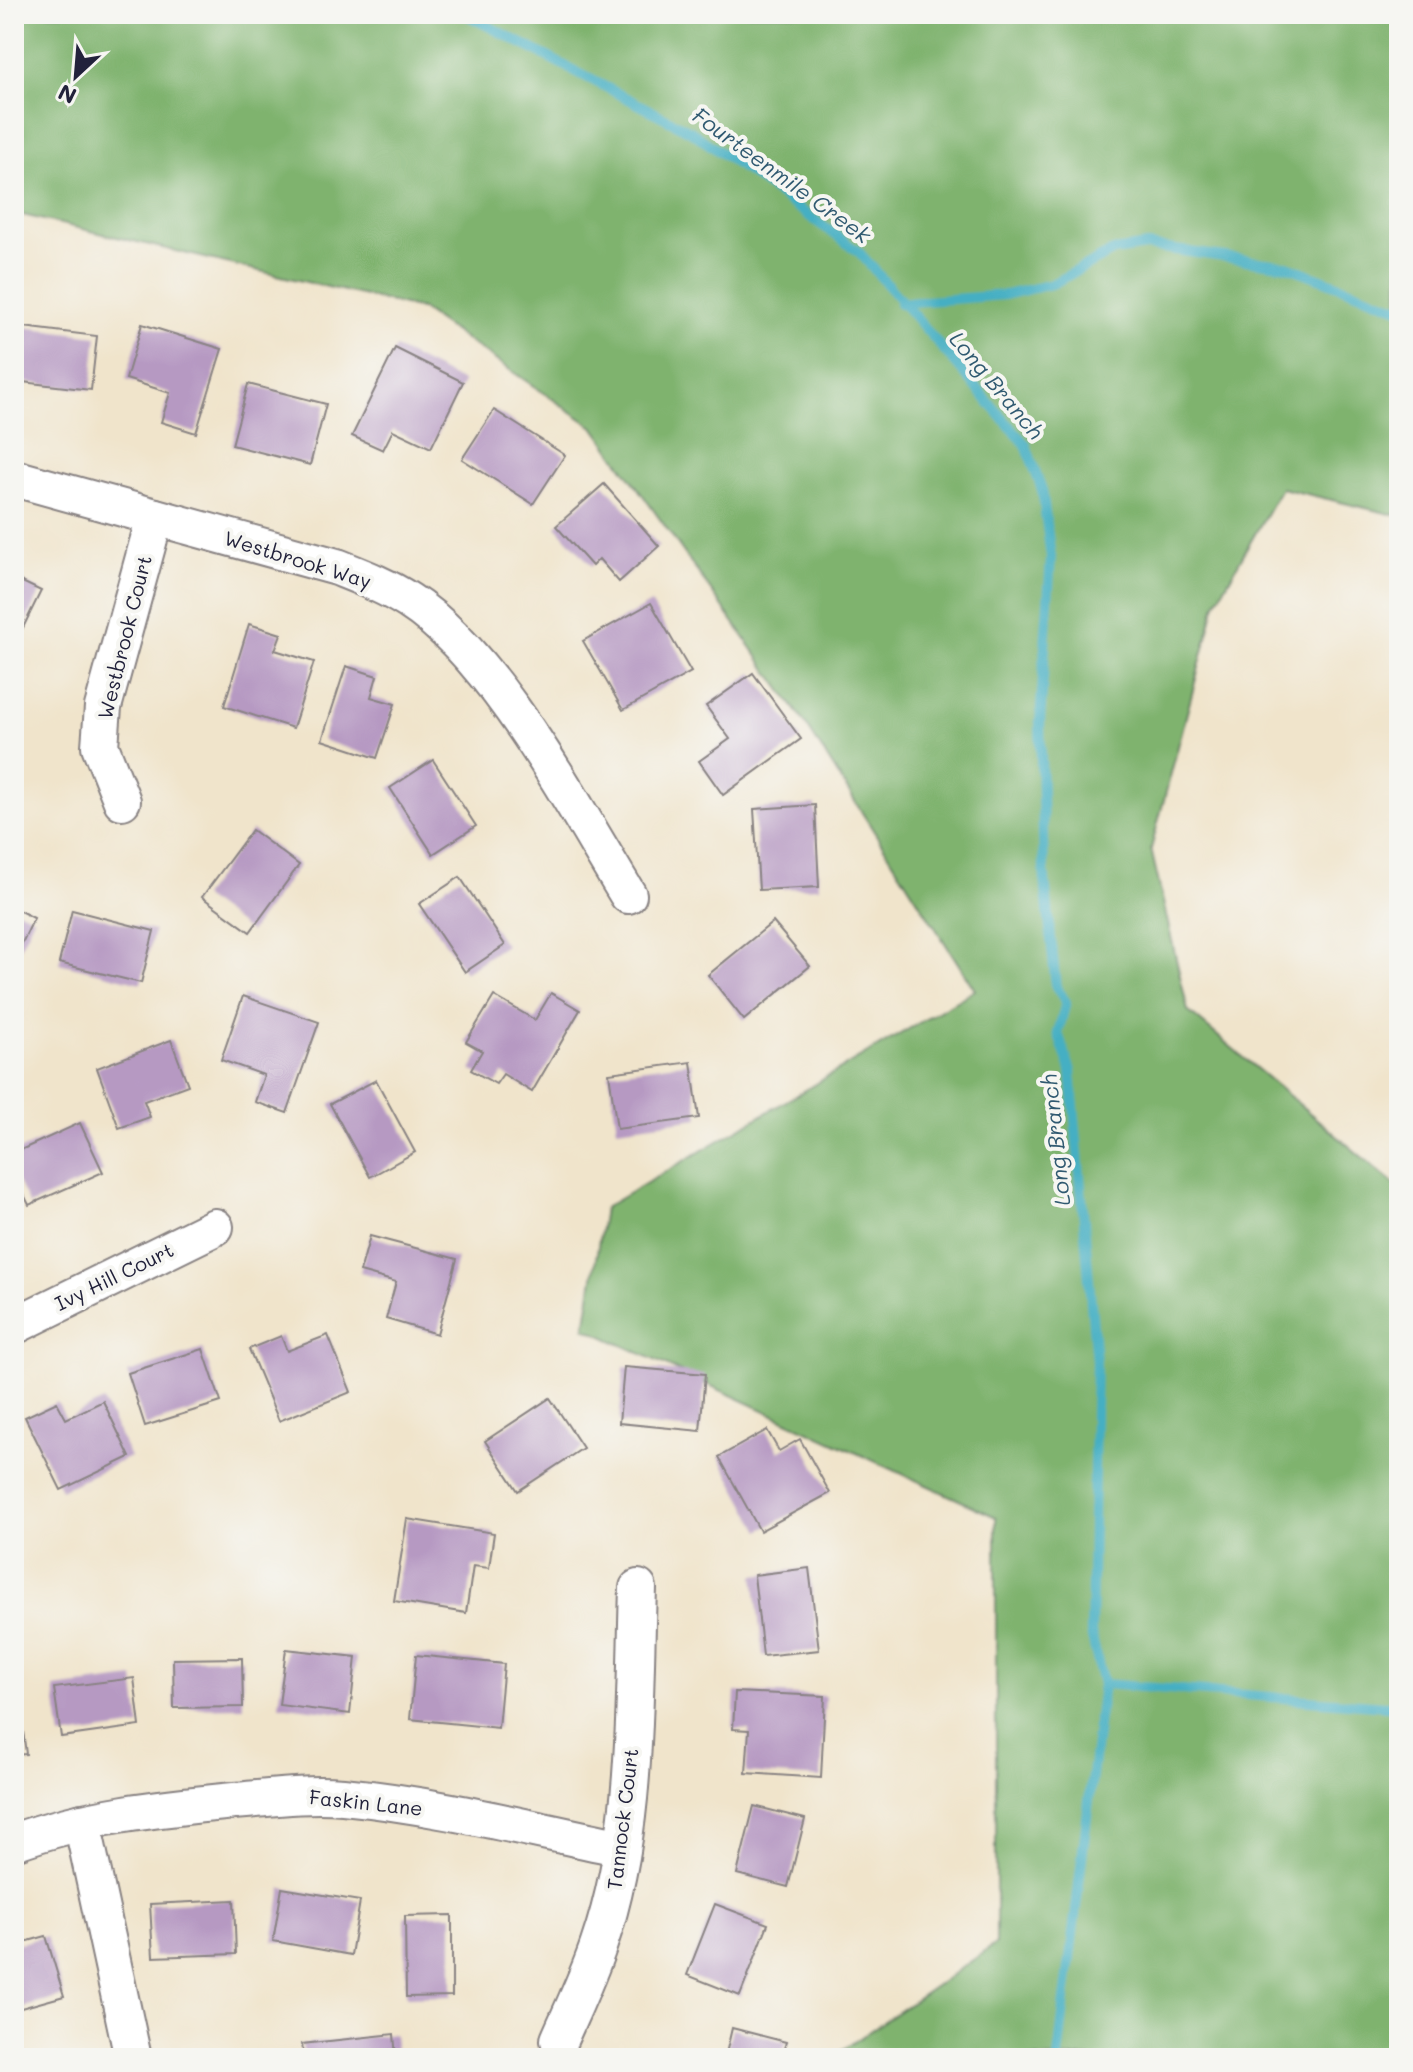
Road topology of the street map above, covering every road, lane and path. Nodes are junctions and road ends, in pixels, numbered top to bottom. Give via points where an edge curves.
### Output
1 (14, 478) edge
2 (155, 517) junction
3 (122, 801) dead end
4 (628, 895) dead end
5 (215, 1227) dead end
6 (14, 1326) edge
7 (638, 1588) dead end
8 (82, 1822) junction
9 (14, 1842) edge
10 (622, 1848) junction
11 (559, 2040) dead end
12 (133, 2058) edge

1 - 2 street, Westbrook Way
2 - 3 street, Westbrook Court via 103,707 100,746
2 - 4 street, Westbrook Way via 337,567 411,602 497,689
5 - 6 street, Ivy Hill Court
7 - 10 street, Tannock Court via 632,1763
8 - 9 street, Faskin Lane
8 - 10 street, Faskin Lane via 163,1807 341,1796 430,1808
8 - 12 street
10 - 11 street, Tannock Court via 600,1942

